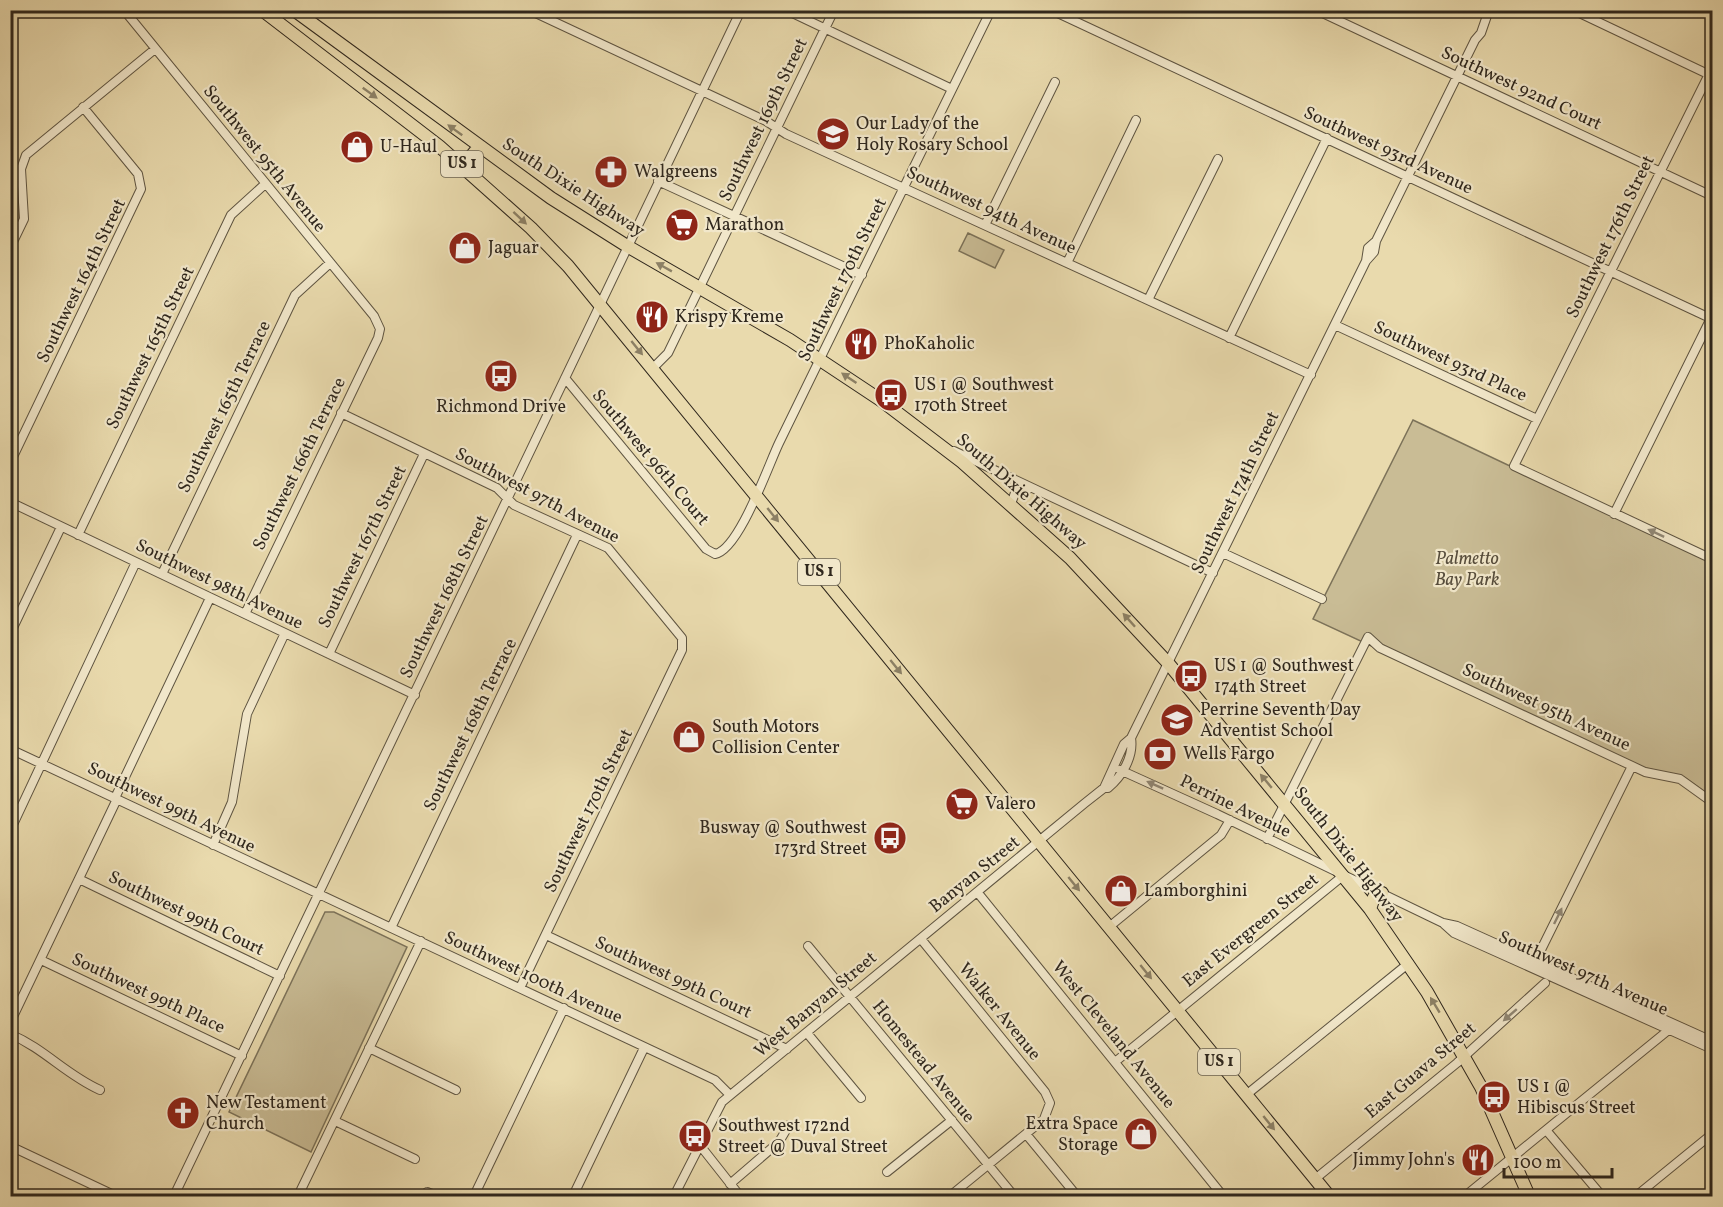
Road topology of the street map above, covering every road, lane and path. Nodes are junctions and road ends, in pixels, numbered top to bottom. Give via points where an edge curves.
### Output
1 (124, 10) edge
2 (262, 10) edge
3 (294, 10) edge
4 (530, 10) edge
5 (741, 10) edge
6 (786, 10) edge
7 (834, 10) edge
8 (990, 10) edge
9 (1052, 10) edge
10 (1316, 10) edge
11 (1489, 10) edge
12 (1574, 10) edge
13 (825, 29) junction
14 (332, 40) junction
15 (306, 46) junction
16 (155, 49) junction
17 (373, 70) junction
18 (1711, 73) edge
19 (345, 75) junction
20 (1457, 75) junction
21 (1056, 82) dead end
22 (952, 89) junction
23 (702, 92) junction
24 (83, 107) junction
25 (1136, 120) dead end
26 (776, 127) junction
27 (1327, 138) junction
28 (478, 148) junction
29 (1218, 159) dead end
30 (463, 166) junction
31 (1660, 171) junction
32 (1408, 176) junction
33 (658, 181) junction
34 (264, 185) junction
35 (905, 188) junction
36 (1713, 196) edge
37 (734, 216) junction
38 (985, 225) junction
39 (627, 246) junction
40 (10, 248) edge
41 (330, 263) junction
42 (1067, 263) junction
43 (1611, 272) junction
44 (862, 275) junction
45 (699, 287) junction
46 (1148, 300) junction
47 (600, 303) junction
48 (1712, 318) edge
49 (1335, 325) junction
50 (379, 326) joint
51 (1229, 338) junction
52 (821, 359) junction
53 (653, 368) junction
54 (1311, 375) junction
55 (565, 378) junction
56 (341, 413) junction
57 (1537, 419) junction
58 (940, 445) junction
59 (424, 454) junction
60 (10, 463) edge
61 (1034, 489) junction
62 (756, 494) junction
63 (508, 499) junction
64 (10, 502) edge
65 (1011, 504) junction
66 (1614, 513) junction
67 (61, 527) junction
68 (78, 535) junction
69 (577, 535) junction
70 (1223, 553) junction
71 (715, 554) joint
72 (1711, 556) edge
73 (136, 562) junction
74 (1213, 573) junction
75 (162, 574) junction
76 (210, 598) junction
77 (1322, 599) dead end
78 (245, 614) junction
79 (10, 633) edge
80 (285, 633) junction
81 (683, 646) joint
82 (328, 654) junction
83 (1168, 663) junction
84 (414, 695) junction
85 (1131, 738) junction
86 (10, 749) edge
87 (41, 763) junction
88 (1632, 766) junction
89 (1113, 768) junction
90 (1122, 771) junction
91 (1104, 788) junction
92 (116, 798) junction
93 (1713, 802) edge
94 (1285, 804) junction
95 (1230, 820) junction
96 (10, 831) edge
97 (1267, 839) junction
98 (1039, 842) junction
99 (213, 845) junction
100 (1344, 874) junction
101 (79, 879) junction
102 (978, 893) junction
103 (1382, 893) junction
104 (318, 895) junction
105 (1370, 909) junction
106 (1108, 927) junction
107 (391, 928) junction
108 (546, 935) junction
109 (921, 939) junction
110 (421, 941) junction
111 (808, 946) dead end
112 (41, 960) junction
113 (1409, 963) junction
114 (1534, 965) junction
115 (280, 976) junction
116 (1545, 983) dead end
117 (520, 988) junction
118 (850, 996) junction
119 (564, 1008) junction
120 (1177, 1011) junction
121 (10, 1023) edge
122 (1672, 1027) junction
123 (807, 1033) junction
124 (10, 1034) edge
125 (1713, 1041) edge
126 (369, 1048) junction
127 (644, 1048) junction
128 (788, 1049) junction
129 (1713, 1049) edge
130 (242, 1056) junction
131 (1464, 1056) junction
132 (1115, 1062) junction
133 (100, 1090) dead end
134 (456, 1090) dead end
135 (730, 1095) junction
136 (1246, 1095) junction
137 (861, 1098) dead end
138 (952, 1120) junction
139 (334, 1121) junction
140 (789, 1125) dead end
141 (1546, 1130) junction
142 (1026, 1134) junction
143 (1713, 1134) edge
144 (699, 1144) junction
145 (10, 1146) edge
146 (1513, 1157) junction
147 (415, 1159) dead end
148 (988, 1165) junction
149 (887, 1172) dead end
150 (1315, 1179) junction
151 (730, 1184) junction
152 (427, 1192) dead end
153 (300, 1196) edge
154 (116, 1197) edge
155 (174, 1197) edge
156 (437, 1197) edge
157 (474, 1197) edge
158 (573, 1197) edge
159 (674, 1197) edge
160 (740, 1197) edge
161 (950, 1197) edge
162 (1014, 1197) edge
163 (1077, 1197) edge
164 (1223, 1197) edge
165 (1329, 1197) edge
166 (1465, 1197) edge
167 (1529, 1197) edge
168 (1602, 1197) edge
169 (1636, 1197) edge

1 - 16 street, Southwest 95th Avenue
2 - 15 highway, US 1
3 - 14 highway, South Dixie Highway / US 1
4 - 23 street, Southwest 94th Avenue
5 - 23 street, Southwest 168th Street
6 - 13 street
7 - 13 street, Southwest 169th Street
8 - 22 street, Southwest 170th Street
9 - 27 street, Southwest 93rd Avenue
10 - 20 street, Southwest 92nd Court
11 - 20 street, Southwest 174th Street via 1483,30
12 - 18 street
13 - 22 street
13 - 26 street, Southwest 169th Street
14 - 15 highway via 316,48
14 - 17 highway, South Dixie Highway / US 1
15 - 19 highway, US 1
16 - 24 street
16 - 34 street, Southwest 95th Avenue
17 - 19 highway
28 -> 17 highway, South Dixie Highway / US 1
18 - 31 street, Southwest 176th Street
19 -> 30 highway, US 1
20 - 31 street, Southwest 92nd Court
20 - 32 street, Southwest 174th Street
21 - 38 street
22 - 35 street, Southwest 170th Street
23 - 26 street, Southwest 94th Avenue
23 - 33 street, Southwest 168th Street
24 - 40 street via 23,160 24,219
24 - 60 street, Southwest 164th Street via 138,174 140,194
25 - 42 street
26 - 35 street, Southwest 94th Avenue
26 - 37 street, Southwest 169th Street
27 - 32 street, Southwest 93rd Avenue
27 - 51 street
28 - 30 highway
28 - 39 highway, South Dixie Highway / US 1
29 - 46 street
30 -> 47 highway, US 1 via 536,232
31 - 36 street, Southwest 92nd Court
31 - 43 street, Southwest 176th Street
32 - 43 street, Southwest 93rd Avenue
32 - 49 street, Southwest 174th Street
33 - 37 street
33 - 39 street, Southwest 168th Street
34 - 41 street, Southwest 95th Avenue
34 - 68 street, Southwest 165th Street via 231,215
35 - 38 street, Southwest 94th Avenue
35 - 44 street, Southwest 170th Street
37 - 44 street
37 - 45 street, Southwest 169th Street
38 - 42 street, Southwest 94th Avenue
45 -> 39 highway, South Dixie Highway / US 1
39 - 47 street, Southwest 168th Street
41 - 50 street, Southwest 95th Avenue
41 - 75 street, Southwest 165th Terrace via 295,295
42 - 46 street, Southwest 94th Avenue
43 - 48 street, Southwest 93rd Avenue
43 - 57 street, Southwest 176th Street
44 - 52 street, Southwest 170th Street
45 - 52 highway, South Dixie Highway / US 1
45 - 53 street, Southwest 169th Street via 668,353
46 - 51 street, Southwest 94th Avenue
47 -> 53 highway, US 1
47 - 55 street, Southwest 168th Street
48 - 66 street
49 - 54 street, Southwest 174th Street
49 - 57 street, Southwest 93rd Place
50 - 56 street, Southwest 166th Terrace via 378,338
51 - 54 street, Southwest 94th Avenue
58 -> 52 highway, South Dixie Highway / US 1
52 - 62 street, Southwest 170th Street
53 - 62 highway, US 1
54 - 70 street, Southwest 174th Street
55 - 63 street, Southwest 168th Street
55 - 71 street, Southwest 96th Court via 703,546
56 - 59 street, Southwest 97th Avenue
56 - 78 street, Southwest 166th Terrace
57 - 66 street, Southwest 93rd Place via 1514,466
58 - 61 street
58 - 65 highway, South Dixie Highway / US 1
59 - 63 street, Southwest 97th Avenue via 497,488
59 - 82 street, Southwest 167th Street
61 - 65 street via 1016,490
61 - 74 street
62 - 71 street, Southwest 170th Street via 740,529 723,551
62 -> 98 highway, US 1
63 - 69 street, Southwest 97th Avenue
63 - 84 street, Southwest 168th Street
64 - 67 street, Southwest 98th Avenue
83 -> 65 highway, South Dixie Highway / US 1 via 1097,585
72 -> 66 street
67 - 68 street, Southwest 98th Avenue
67 - 79 street
68 - 73 street, Southwest 98th Avenue
69 - 81 street, Southwest 97th Avenue via 604,545 616,555 680,634
69 - 107 street, Southwest 168th Terrace
70 - 74 street, Southwest 174th Street
70 - 77 street
73 - 75 street, Southwest 98th Avenue
73 - 87 street
74 - 83 street, Southwest 174th Street
75 - 76 street, Southwest 98th Avenue
76 - 78 street, Southwest 98th Avenue
76 - 92 street
78 - 80 street, Southwest 98th Avenue
80 - 82 street, Southwest 98th Avenue
80 - 99 street via 247,714 232,802
81 - 108 street, Southwest 170th Street
82 - 84 street, Southwest 98th Avenue
83 - 85 street, Southwest 174th Street
94 -> 83 highway, South Dixie Highway / US 1
84 - 104 street, Southwest 168th Street
85 - 89 street, Banyan Street
85 - 90 street, Banyan Street via 1131,753
86 - 87 street, Southwest 99th Avenue
87 - 92 street, Southwest 99th Avenue
87 - 96 street
88 - 93 street, Southwest 95th Avenue via 1649,774 1680,779
88 - 94 street, Southwest 95th Avenue via 1380,648 1368,637
114 -> 88 street
89 - 90 street, Perrine Avenue
89 - 91 street, Banyan Street
90 - 91 street, Banyan Street
95 -> 90 street, Perrine Avenue
91 - 98 street, Banyan Street
92 - 99 street, Southwest 99th Avenue
92 - 101 street
94 - 97 street
94 - 100 highway, South Dixie Highway / US 1
95 - 97 street, Perrine Avenue
95 - 106 street via 1221,835
97 - 100 street, Perrine Avenue
98 - 102 street, Banyan Street
98 -> 106 highway, US 1
99 - 104 street, Southwest 99th Avenue
100 - 103 street, Southwest 97th Avenue
100 - 105 highway, South Dixie Highway / US 1
100 - 120 street, East Evergreen Street
101 - 112 street
101 - 115 street, Southwest 99th Court
102 - 109 street, Banyan Street
102 - 132 street, West Cleveland Avenue
103 - 105 highway via 1374,897
103 - 114 street, Southwest 97th Avenue
104 - 107 street, Southwest 100th Avenue
104 - 115 street, Southwest 168th Street
105 - 113 highway, South Dixie Highway / US 1
106 -> 120 highway, US 1
107 - 110 street, Southwest 100th Avenue
108 - 117 street, Southwest 170th Street
108 - 128 street, Southwest 99th Court
109 - 118 street, West Banyan Street
109 - 142 street, Walker Avenue via 1045,1092 1051,1106 1044,1119
110 - 117 street, Southwest 100th Avenue
110 - 126 street
111 - 118 street, Homestead Avenue
112 - 121 street
112 - 130 street, Southwest 99th Place
131 -> 113 highway, South Dixie Highway / US 1
113 - 136 street
114 - 122 street, Southwest 97th Avenue
115 - 130 street, Southwest 168th Street
116 -> 131 street, East Guava Street
117 - 119 street, Southwest 100th Avenue
118 - 123 street, West Banyan Street
118 - 138 street, Homestead Avenue
119 - 127 street, Southwest 100th Avenue
119 - 157 street
120 - 132 street, East Evergreen Street
120 - 136 highway, US 1
122 - 125 street, Southwest 97th Avenue
122 - 129 street, Southwest 97th Avenue
122 - 141 street
123 - 128 street, West Banyan Street
123 - 137 street
124 - 133 street via 39,1047 75,1079
126 - 134 street
126 - 139 street
127 - 135 street, Southwest 100th Avenue via 715,1080
127 - 158 street
128 - 135 street, West Banyan Street
130 - 155 street, Southwest 168th Street
131 - 146 highway, South Dixie Highway / US 1
131 - 150 street, East Guava Street
132 - 164 street, West Cleveland Avenue
135 - 144 street, West Banyan Street via 718,1107
136 -> 150 highway, US 1
138 - 148 street, Homestead Avenue
138 - 149 street
139 - 147 street
139 - 153 street
140 - 151 street via 779,1142
141 - 146 street
141 - 168 street
142 - 148 street
142 - 163 street
143 - 169 street
144 - 151 street
144 - 159 street, West Banyan Street
145 - 154 street
146 - 166 street
146 - 167 highway, South Dixie Highway / US 1
148 - 161 street
148 - 162 street, Homestead Avenue
150 - 165 highway, US 1
151 - 160 street
152 - 156 street

